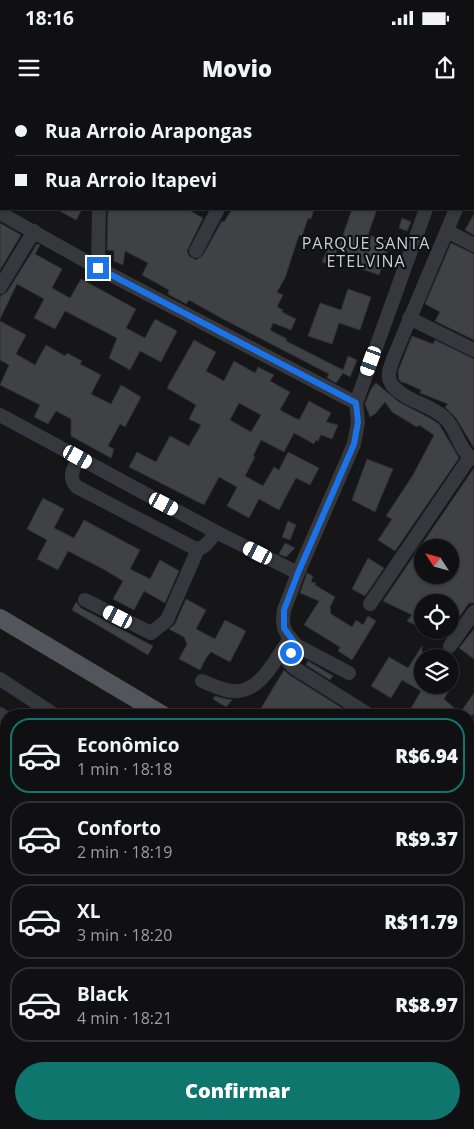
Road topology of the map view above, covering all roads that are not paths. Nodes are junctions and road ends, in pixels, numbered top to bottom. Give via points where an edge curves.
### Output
1 (100, 210) edge
2 (212, 210) edge
3 (426, 210) edge
4 (456, 210) edge
5 (0, 213) edge
6 (34, 231) junction
7 (446, 231) junction
8 (474, 245) edge
9 (196, 251) dead end
10 (98, 268) junction
11 (0, 287) edge
12 (410, 318) junction
13 (474, 350) edge
14 (356, 403) junction
15 (0, 415) edge
16 (78, 457) junction
17 (472, 458) edge
18 (216, 532) junction
19 (198, 549) junction
20 (298, 573) junction
21 (85, 600) dead end
22 (370, 604) dead end
23 (474, 612) edge
24 (0, 618) edge
25 (293, 642) junction
26 (450, 646) dead end
27 (349, 673) dead end
28 (0, 679) edge
29 (202, 681) dead end
30 (46, 709) edge
31 (152, 709) edge
32 (360, 709) edge

1 - 10 street
2 - 9 street
3 - 14 street
4 - 7 street
5 - 6 street
6 - 10 street
6 - 11 street
7 - 8 street
7 - 12 street
10 - 14 street
12 - 13 street
12 - 17 street via 389,372 391,383 445,418
14 - 20 street via 358,422 354,444
15 - 16 street
16 - 18 street
16 - 19 street via 71,474 77,487
17 - 22 street
18 - 19 street via 204,547
18 - 20 street
19 - 21 street via 167,620 151,633
20 - 25 street via 284,610 284,628
23 - 26 street
24 - 31 main road
25 - 27 street
25 - 29 street via 265,675 250,687 229,691
25 - 32 street via 288,661 293,667
28 - 30 street

